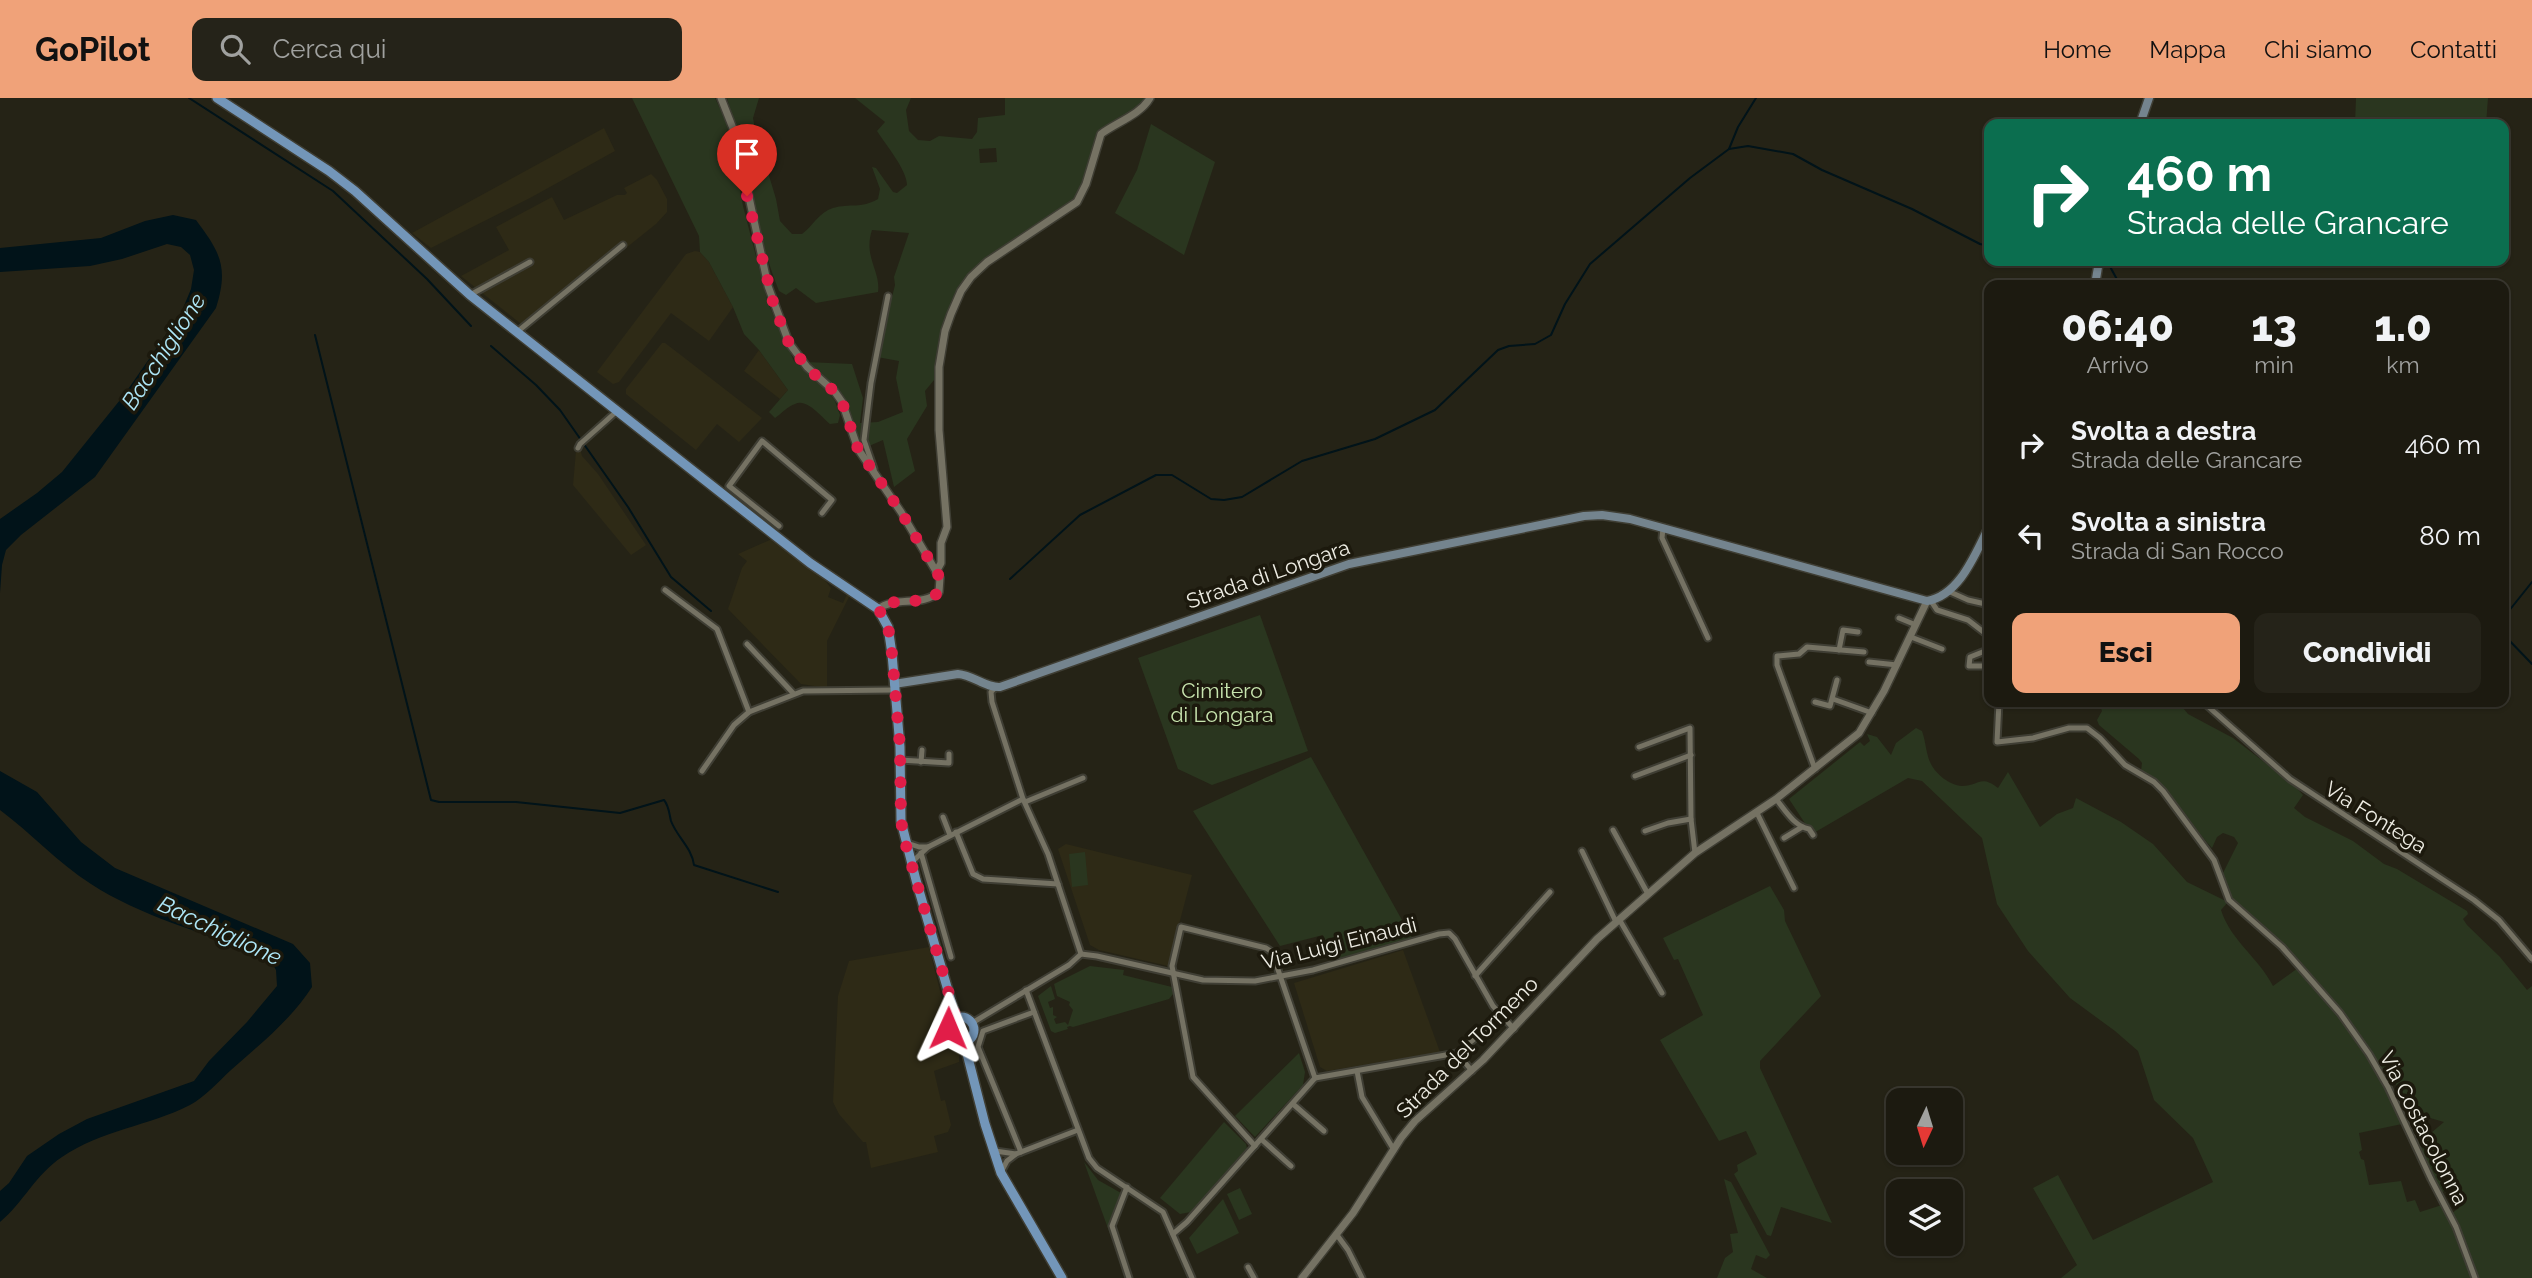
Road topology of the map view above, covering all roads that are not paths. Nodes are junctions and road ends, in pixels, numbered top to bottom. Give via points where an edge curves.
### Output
1 (217, 98) edge
2 (721, 98) edge
3 (1150, 98) edge
4 (2149, 98) edge
5 (2142, 119) edge
6 (623, 245) dead end
7 (530, 262) dead end
8 (470, 295) junction
9 (888, 296) dead end
10 (517, 332) junction
11 (617, 411) junction
12 (579, 446) dead end
13 (878, 478) junction
14 (726, 490) junction
15 (822, 513) dead end
16 (779, 526) dead end
17 (1662, 528) junction
18 (1984, 536) edge
19 (936, 572) junction
20 (665, 590) dead end
21 (1948, 591) junction
22 (1929, 601) junction
23 (1984, 604) edge
24 (878, 608) junction
25 (1899, 618) dead end
26 (1916, 625) junction
27 (1858, 632) dead end
28 (1984, 632) edge
29 (1911, 637) junction
30 (1708, 638) dead end
31 (747, 644) dead end
32 (1942, 649) dead end
33 (1839, 650) junction
34 (1984, 651) edge
35 (1864, 652) dead end
36 (1869, 662) dead end
37 (1897, 665) junction
38 (1984, 666) edge
39 (1837, 680) dead end
40 (894, 687) junction
41 (995, 688) junction
42 (793, 693) junction
43 (1833, 699) junction
44 (1815, 702) dead end
45 (1999, 707) edge
46 (2209, 707) edge
47 (749, 712) junction
48 (1872, 713) junction
49 (1639, 747) dead end
50 (922, 750) dead end
51 (949, 754) dead end
52 (1691, 755) junction
53 (900, 760) junction
54 (921, 762) junction
55 (1815, 769) junction
56 (702, 771) dead end
57 (1635, 776) dead end
58 (1083, 778) dead end
59 (1776, 799) junction
60 (1024, 800) junction
61 (1757, 813) junction
62 (943, 817) dead end
63 (1691, 820) junction
64 (1802, 827) junction
65 (1613, 830) dead end
66 (1644, 831) dead end
67 (953, 834) junction
68 (1813, 835) dead end
69 (1784, 838) dead end
70 (905, 842) junction
71 (928, 847) junction
72 (1582, 850) dead end
73 (921, 853) junction
74 (1695, 853) junction
75 (911, 863) junction
76 (1058, 884) junction
77 (1794, 888) dead end
78 (1550, 892) dead end
79 (1648, 894) junction
80 (1618, 920) junction
81 (1081, 954) junction
82 (951, 957) dead end
83 (2532, 959) edge
84 (1173, 973) junction
85 (1280, 976) junction
86 (1475, 976) junction
87 (1026, 990) junction
88 (1661, 993) dead end
89 (1034, 1012) junction
90 (1501, 1017) junction
91 (956, 1018) junction
92 (972, 1023) junction
93 (1514, 1029) junction
94 (964, 1042) junction
95 (1457, 1053) junction
96 (1357, 1071) junction
97 (1472, 1071) junction
98 (1315, 1078) junction
99 (1293, 1104) junction
100 (1078, 1130) junction
101 (1324, 1131) dead end
102 (1261, 1139) junction
103 (1255, 1146) junction
104 (993, 1150) junction
105 (1394, 1150) junction
106 (1018, 1153) junction
107 (1291, 1166) dead end
108 (1001, 1172) junction
109 (1127, 1188) junction
110 (1173, 1234) junction
111 (1337, 1235) junction
112 (1248, 1266) dead end
113 (1062, 1278) edge
114 (1129, 1278) edge
115 (1192, 1278) edge
116 (1254, 1278) edge
117 (1302, 1278) edge
118 (1362, 1278) edge
119 (2475, 1278) edge

1 - 8 main road via 338,178
2 - 13 street via 736,136 768,286 781,324 797,357 842,402 858,449
3 - 19 street via 1098,142 1077,202 979,270 961,290 945,331 939,367 947,527
4 - 5 main road
6 - 10 street
7 - 8 street
8 - 10 main road
9 - 13 street via 864,440
10 - 11 main road
11 - 12 street
11 - 14 main road
13 - 19 street
14 - 15 street via 762,441 832,500
14 - 16 street
14 - 24 main road via 826,575
17 - 22 main road, Strada di Longara
17 - 30 street via 1662,538
17 - 41 main road, Strada di Longara via 1622,517 1584,516 1349,564
18 - 21 main road via 1967,569
19 - 24 street via 940,586 935,596
20 - 47 street via 717,629
21 - 22 main road
21 - 23 street
22 - 26 street, Strada del Tormeno
22 - 28 street via 1937,610 1968,620
24 - 40 main road via 888,626
25 - 26 street
26 - 29 street, Strada del Tormeno
27 - 33 street via 1843,630
29 - 32 street
29 - 37 street, Strada del Tormeno
31 - 42 street
33 - 35 street
33 - 55 street via 1807,647 1799,654 1777,656
34 - 38 street via 1968,662 1971,667
36 - 37 street
37 - 48 street, Strada del Tormeno
39 - 43 street
40 - 41 main road via 958,674
40 - 42 street
40 - 53 main road
41 - 60 street via 992,702
42 - 47 street
43 - 44 street via 1830,706
43 - 48 street
45 - 119 street, Via Costacolonna via 1997,742 2087,728 2124,765 2163,791 2214,860 2229,900 2282,947 2370,1054 2456,1227
46 - 83 street, Via Fontega via 2290,779 2474,900 2499,920
47 - 56 street via 734,725
48 - 55 street, Strada del Tormeno via 1859,733
49 - 52 street via 1690,728
50 - 54 street
51 - 54 street via 949,762
52 - 57 street
52 - 63 street
53 - 54 street
53 - 70 main road
55 - 59 street, Strada del Tormeno
58 - 60 street
59 - 61 street, Strada del Tormeno
59 - 64 street
60 - 67 street
60 - 76 street
61 - 74 street, Strada del Tormeno
61 - 77 street
62 - 67 street
63 - 66 street
63 - 74 street
64 - 68 street
64 - 69 street
65 - 79 street
67 - 71 street
67 - 76 street via 977,877
70 - 71 street
70 - 75 main road
71 - 73 street
72 - 80 street
73 - 75 street
73 - 82 street
74 - 79 street, Strada del Tormeno
75 - 91 main road
76 - 81 street
78 - 86 street
79 - 80 street, Strada del Tormeno
80 - 88 street
80 - 93 street, Strada del Tormeno
81 - 84 street, Via Luigi Einaudi
81 - 87 street
84 - 85 street, Via Luigi Einaudi via 1225,981
84 - 85 street via 1181,927 1268,949
84 - 103 street via 1193,1077
85 - 86 street, Via Luigi Einaudi via 1445,933 1455,939
85 - 98 street
86 - 90 street, Via Luigi Einaudi
87 - 89 street
87 - 92 street
89 - 100 street
89 - 106 street via 983,1031 978,1047
90 - 93 street, Via Luigi Einaudi
90 - 95 street
91 - 92 main road
91 - 94 main road via 948,1032 952,1039
92 - 94 main road via 972,1035
93 - 97 street, Strada del Tormeno
94 - 104 main road
95 - 96 street
95 - 97 street
96 - 98 street
96 - 105 street via 1362,1097
97 - 105 street, Strada del Tormeno via 1415,1121
98 - 99 street
99 - 101 street
99 - 102 street
100 - 106 street
100 - 109 street via 1089,1158
102 - 103 street
102 - 107 street
103 - 110 street
104 - 106 street
104 - 108 main road
105 - 111 street, Strada del Tormeno
106 - 108 street
108 - 113 main road
109 - 110 street via 1163,1212
109 - 114 street via 1112,1226
110 - 115 street
111 - 117 street, Strada del Tormeno
111 - 118 street
112 - 116 street

